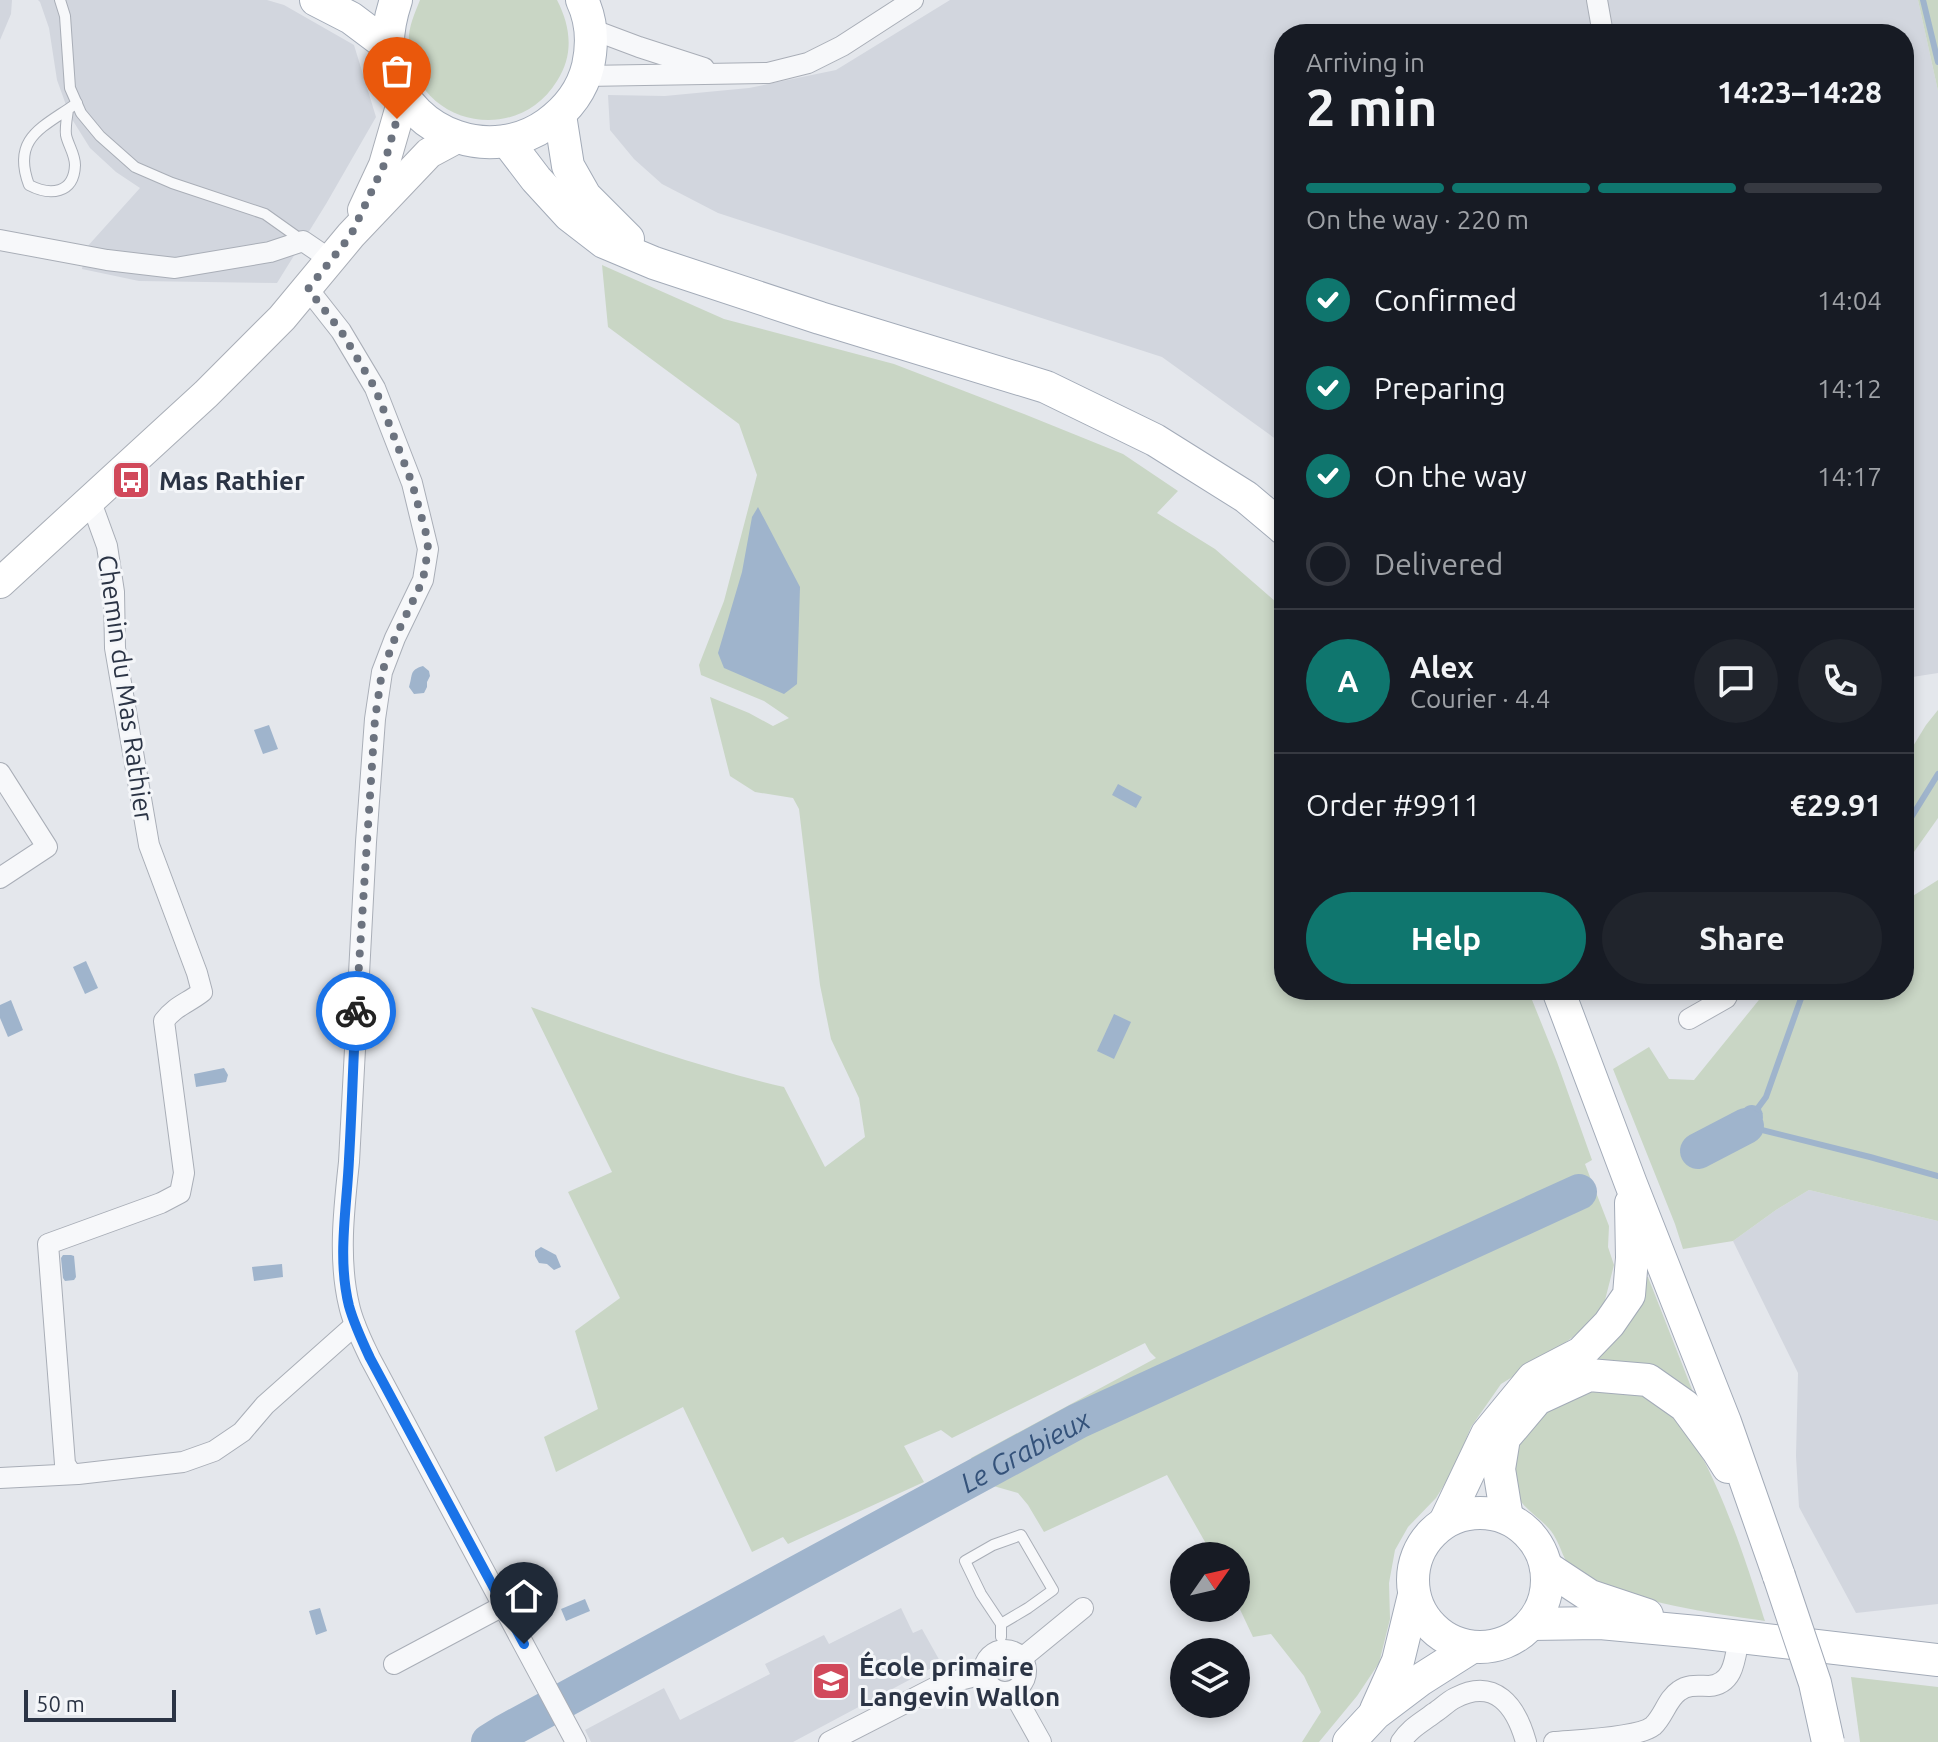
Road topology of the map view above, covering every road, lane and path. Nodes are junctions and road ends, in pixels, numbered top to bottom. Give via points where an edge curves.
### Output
1 (60, 0) edge
2 (316, 0) edge
3 (396, 0) edge
4 (913, 0) edge
5 (1597, 0) edge
6 (586, 14) edge
7 (1601, 24) edge
8 (387, 45) junction
9 (719, 73) junction
10 (585, 76) junction
11 (404, 96) junction
12 (72, 106) junction
13 (560, 115) junction
14 (457, 138) junction
15 (507, 141) junction
16 (351, 235) junction
17 (0, 240) edge
18 (303, 241) junction
19 (331, 260) junction
20 (654, 263) junction
21 (308, 289) junction
22 (91, 502) junction
23 (1274, 521) edge
24 (0, 583) edge
25 (0, 773) edge
26 (0, 878) edge
27 (1562, 1000) edge
28 (1722, 1000) edge
29 (1689, 1019) dead end
30 (1631, 1184) junction
31 (355, 1325) junction
32 (71, 1473) junction
33 (0, 1478) edge
34 (1759, 1517) junction
35 (1507, 1518) junction
36 (1445, 1522) junction
37 (1546, 1567) junction
38 (1414, 1595) junction
39 (503, 1606) junction
40 (1083, 1608) dead end
41 (1531, 1624) junction
42 (1697, 1632) junction
43 (1002, 1637) junction
44 (1739, 1637) junction
45 (1472, 1647) junction
46 (1022, 1658) junction
47 (1938, 1660) edge
48 (394, 1664) dead end
49 (983, 1674) junction
50 (1013, 1692) junction
51 (1375, 1714) junction
52 (568, 1735) edge
53 (1603, 1740) edge
54 (829, 1742) edge
55 (1041, 1742) edge
56 (1349, 1742) edge
57 (1401, 1742) edge
58 (1526, 1742) edge
59 (1554, 1742) edge
60 (1828, 1742) edge

1 - 12 lane
2 - 8 main road
3 - 8 main road
4 - 9 street via 808,63 768,73
5 - 7 street
6 - 9 street via 639,47
6 - 10 main road via 591,53
8 - 11 main road
9 - 10 street
10 - 13 main road
11 - 14 main road via 418,114
11 - 16 main road via 384,165
12 - 12 lane via 34,133 27,146 23,169 29,185 40,191 55,193 72,176 75,165 66,134
12 - 18 lane via 135,167 265,214
13 - 15 main road via 536,132
13 - 20 main road via 568,166 585,196
14 - 15 main road
14 - 16 main road via 429,153
15 - 20 main road via 569,215 604,242
16 - 19 main road
17 - 18 street via 175,268
18 - 19 street
19 - 21 main road
20 - 23 main road via 1046,387 1155,440
21 - 22 main road
21 - 31 street via 375,388 412,483 428,549 423,580 382,672 375,719 344,1214 344,1266
22 - 24 main road
22 - 32 street, Chemin du Mas Rathier via 107,546 115,648 149,845 202,992 164,1021 184,1173 180,1193 48,1244 65,1464
25 - 26 street via 47,847
27 - 30 main road
28 - 29 street
30 - 34 main road
30 - 36 main road via 1629,1295 1581,1353 1533,1378 1496,1422
31 - 32 street via 242,1432 214,1451 183,1462
31 - 39 street
32 - 33 street
34 - 35 main road via 1685,1406 1648,1380 1589,1375 1537,1399 1504,1438 1499,1469
34 - 60 main road, bridge via 1815,1683
35 - 36 main road via 1465,1514
35 - 37 main road via 1525,1530
36 - 38 main road via 1417,1553
37 - 41 main road via 1542,1607
37 - 42 main road via 1590,1596
38 - 45 main road via 1435,1631
38 - 51 main road via 1398,1661
39 - 48 street
39 - 52 street
40 - 46 street
41 - 42 main road via 1600,1623
41 - 45 main road via 1515,1638
42 - 44 main road
43 - 43 lane via 1053,1590 1021,1535 965,1561
43 - 46 street
43 - 49 street
44 - 47 main road
44 - 53 street via 1732,1673 1712,1686 1678,1691 1661,1722 1650,1728
45 - 51 main road
46 - 50 street via 1025,1681
49 - 50 street via 994,1690
49 - 54 street via 940,1685
50 - 55 street
51 - 56 main road
53 - 59 street
57 - 58 street via 1408,1731 1455,1698 1476,1691 1501,1697 1510,1706

